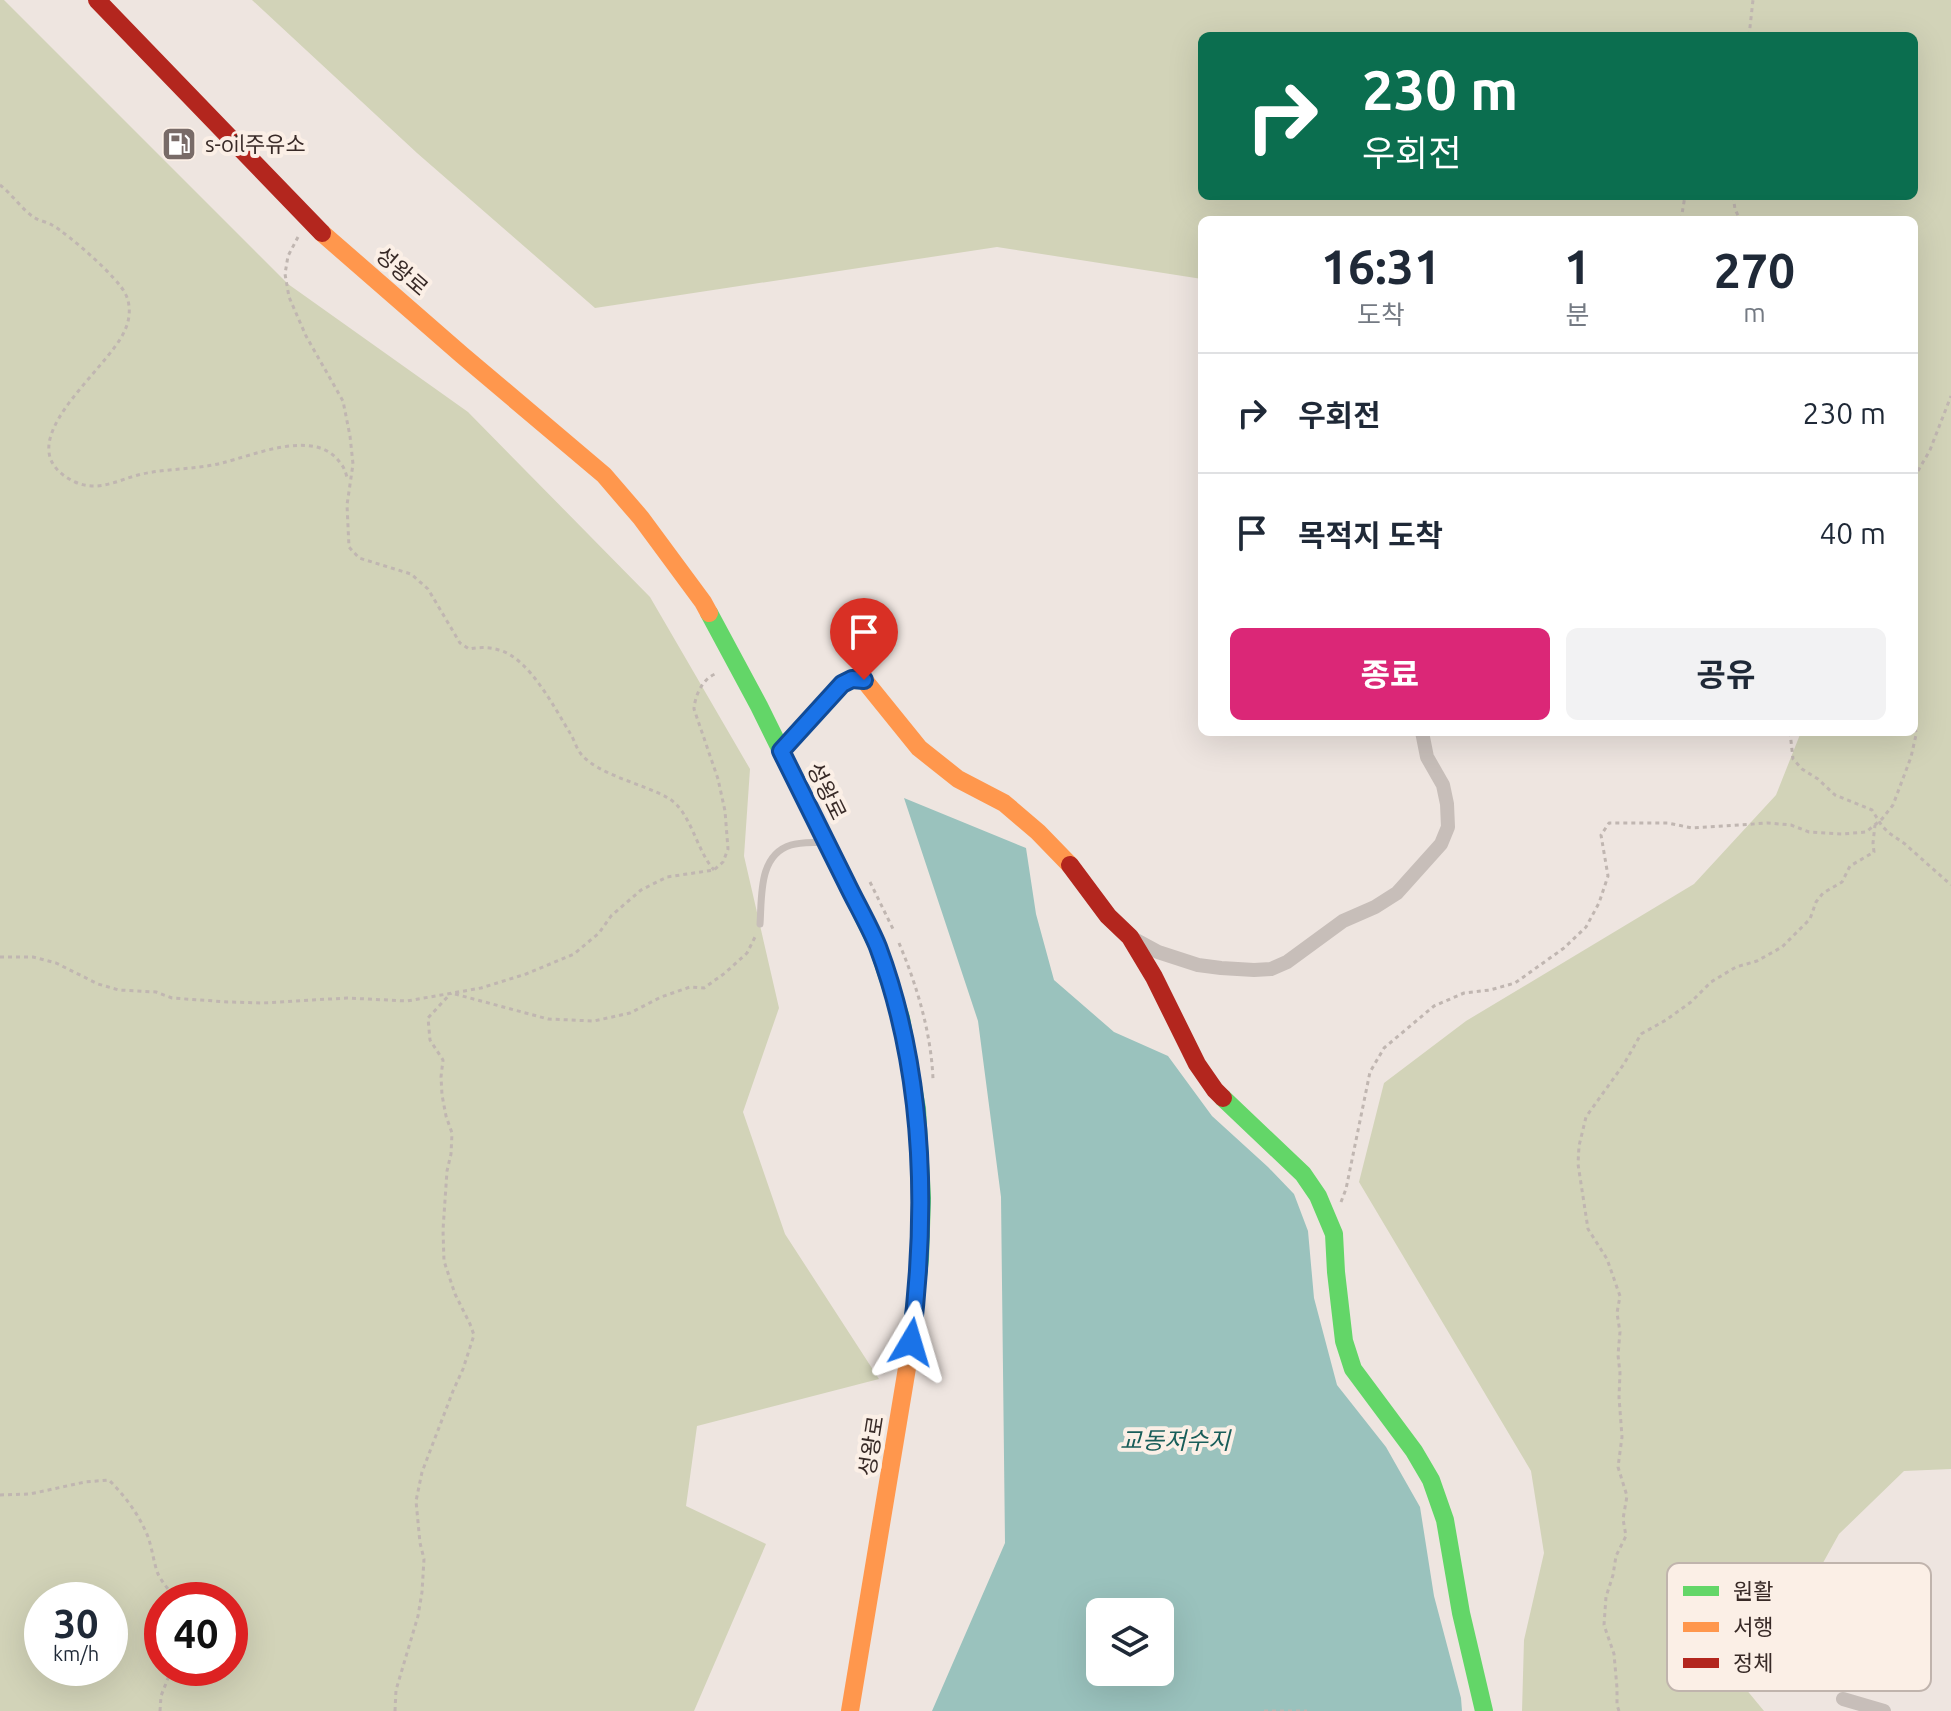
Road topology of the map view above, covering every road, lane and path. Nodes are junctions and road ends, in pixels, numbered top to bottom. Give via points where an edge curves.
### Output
1 (97, 0) edge
2 (1753, 0) edge
3 (1749, 32) edge
4 (0, 185) edge
5 (313, 225) junction
6 (1951, 396) edge
7 (1918, 471) edge
8 (349, 484) junction
9 (721, 672) dead end
10 (1423, 736) edge
11 (1790, 736) edge
12 (1916, 736) edge
13 (781, 751) junction
14 (1879, 822) junction
15 (1875, 825) junction
16 (826, 841) junction
17 (714, 870) junction
18 (866, 874) dead end
19 (1951, 885) edge
20 (760, 924) joint
21 (893, 928) dead end
22 (1130, 937) junction
23 (898, 941) dead end
24 (0, 957) edge
25 (451, 993) junction
26 (933, 1082) dead end
27 (1327, 1214) junction
28 (0, 1495) edge
29 (162, 1582) edge
30 (165, 1686) edge
31 (1843, 1699) dead end
32 (160, 1711) edge
33 (395, 1711) edge
34 (850, 1711) edge
35 (1264, 1711) edge
36 (1307, 1711) edge
37 (1484, 1711) edge
38 (1619, 1711) edge
39 (1884, 1711) edge

1 - 5 street, 성왕로
2 - 3 path
4 - 8 path via 34,218 52,225 87,254 127,297 130,315 125,331 50,424 46,458 58,473 88,487 109,485 160,470 311,446 341,463
5 - 8 path via 300,235 285,274 306,336 343,401 353,464
5 - 13 street, 성왕로 via 604,475 703,602
6 - 7 path
8 - 17 path via 349,547 359,558 411,574 428,589 460,643 469,649 501,650 515,657 549,700 579,752 600,769 670,799
9 - 17 path via 702,686 694,709 725,811 728,849
10 - 22 street via 1427,757 1443,785 1448,827 1441,844 1397,893 1271,969 1198,965
11 - 14 path via 1793,759 1802,769 1835,795 1872,810
12 - 14 path via 1893,805
13 - 16 street, 성왕로
13 - 22 street via 842,684 864,680 919,748 958,779 1004,803 1038,832
14 - 15 path
14 - 19 path
15 - 27 path via 1866,832 1843,834 1768,823 1692,828 1609,823 1601,835 1608,876 1586,927 1515,983 1464,993 1434,1006 1384,1048 1370,1072 1342,1201
15 - 38 path via 1874,852 1850,866 1842,882 1823,893 1810,919 1782,947 1711,982 1691,1002 1641,1034 1586,1117 1578,1164 1588,1229 1607,1259 1620,1296 1618,1467 1627,1496 1626,1536 1616,1556 1604,1625 1614,1654
16 - 20 lane via 790,845 773,855 766,870
16 - 34 street, 성왕로 via 877,945 901,1018 917,1109 922,1198 907,1372
17 - 25 path via 667,877 641,890 574,954 526,974
18 - 21 path
20 - 25 path via 747,953 704,988 690,987 630,1013 594,1021 548,1019
22 - 27 street via 1209,1082 1303,1174
23 - 26 path via 924,1017
24 - 25 path via 33,957 98,984 172,998 407,1001
25 - 33 path via 428,1018 430,1040 443,1060 442,1095 452,1133 444,1261 474,1335 422,1472 416,1501 424,1559 422,1592
27 - 37 street via 1334,1234 1344,1341 1353,1369 1431,1480 1445,1520
28 - 29 path via 109,1480 127,1498 145,1530
30 - 32 path
31 - 39 street
35 - 36 path

